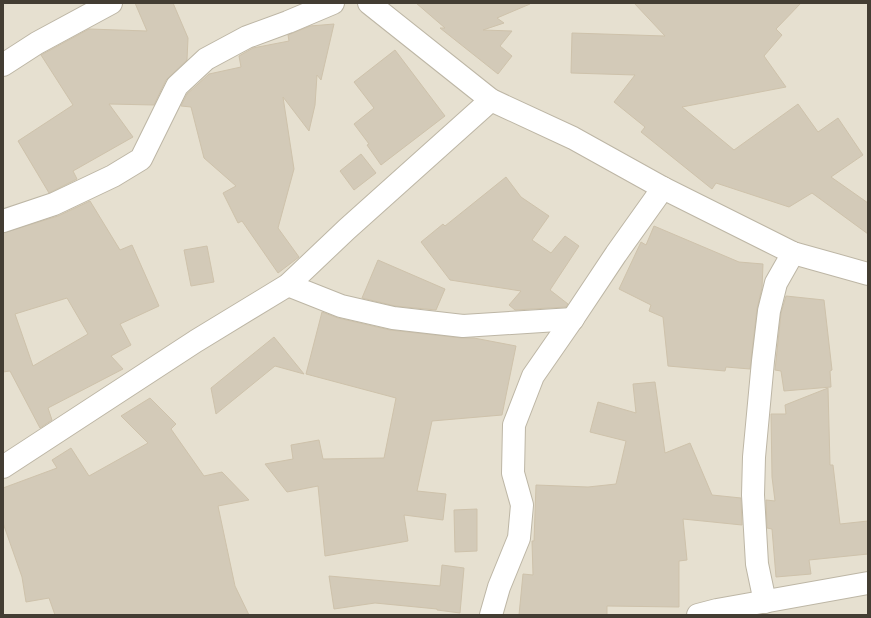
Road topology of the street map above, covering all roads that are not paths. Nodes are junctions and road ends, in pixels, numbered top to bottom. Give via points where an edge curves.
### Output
1 (111, 3) edge
2 (333, 3) edge
3 (369, 3) edge
4 (3, 65) edge
5 (491, 100) junction
6 (664, 188) junction
7 (3, 221) edge
8 (793, 252) junction
9 (868, 274) edge
10 (288, 285) junction
11 (573, 319) junction
12 (3, 467) edge
13 (868, 583) edge
14 (765, 602) junction
15 (712, 613) edge
16 (491, 615) edge

1 - 4 street via 37,43
2 - 7 street via 247,37 206,59 177,86 141,159 113,176 54,204
3 - 5 street
5 - 6 street via 573,138
5 - 10 street
6 - 8 street
6 - 11 street
8 - 9 street
8 - 14 street via 776,283 769,311 754,458 753,495 758,564
10 - 11 street via 341,306 393,318 464,326
10 - 12 street via 196,341
11 - 16 street via 532,376 514,425 513,473 522,505 519,538 499,587
13 - 14 street
14 - 15 street

